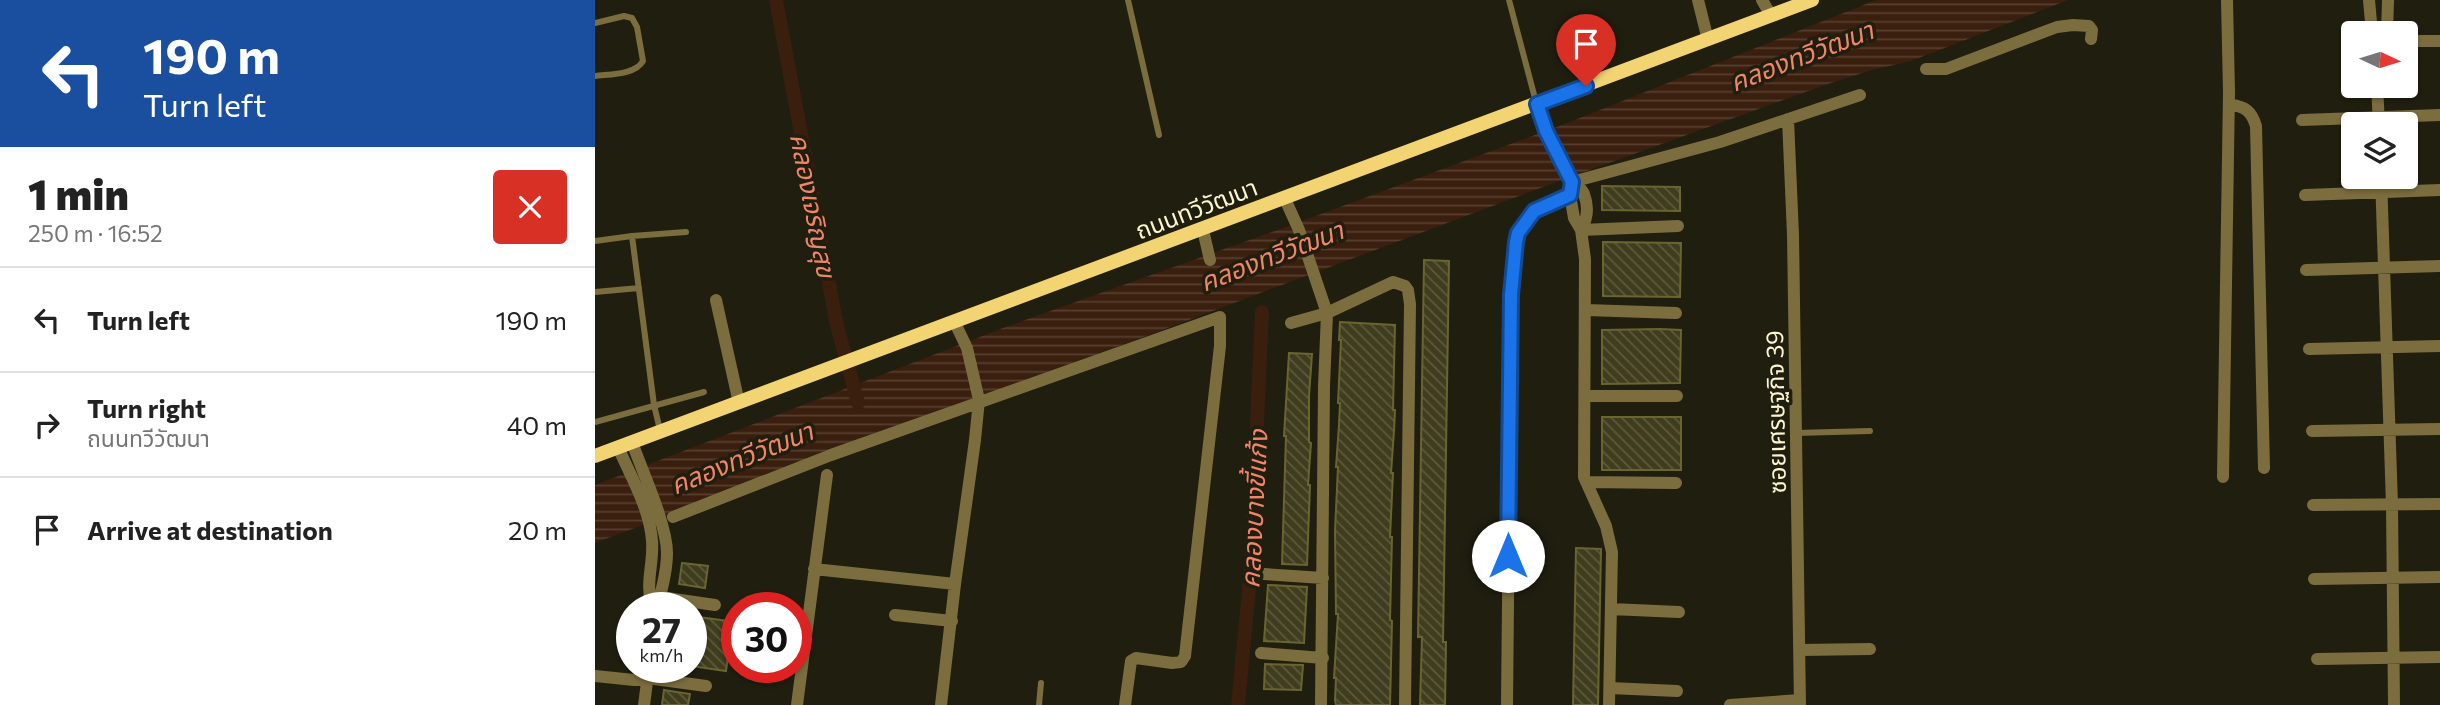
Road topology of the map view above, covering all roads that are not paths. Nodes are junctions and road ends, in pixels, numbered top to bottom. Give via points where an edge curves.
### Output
1 (1128, 0) edge
2 (1509, 0) edge
3 (1698, 0) edge
4 (1762, 0) edge
5 (1812, 0) edge
6 (2227, 0) edge
7 (2369, 0) edge
8 (2388, 0) edge
9 (1770, 14) junction
10 (2371, 21) edge
11 (2388, 21) edge
12 (595, 23) edge
13 (2091, 39) dead end
14 (1709, 40) junction
15 (2419, 41) edge
16 (2440, 41) edge
17 (1926, 69) dead end
18 (595, 76) edge
19 (1860, 95) dead end
20 (1537, 104) junction
21 (2228, 104) junction
22 (2440, 115) edge
23 (2418, 117) edge
24 (1788, 119) junction
25 (2302, 120) dead end
26 (2341, 121) edge
27 (1159, 135) dead end
28 (1569, 184) junction
29 (2382, 189) edge
30 (2440, 190) edge
31 (2382, 192) junction
32 (2305, 195) dead end
33 (1285, 199) junction
34 (1678, 226) dead end
35 (1203, 230) junction
36 (1581, 230) junction
37 (686, 232) dead end
38 (632, 236) junction
39 (595, 241) edge
40 (1210, 260) dead end
41 (2440, 266) edge
42 (2385, 268) junction
43 (2307, 270) dead end
44 (639, 288) junction
45 (595, 292) edge
46 (716, 300) dead end
47 (1586, 310) junction
48 (1327, 313) junction
49 (1676, 313) dead end
50 (955, 323) junction
51 (1291, 323) dead end
52 (2440, 346) edge
53 (2387, 347) junction
54 (2309, 349) dead end
55 (704, 392) dead end
56 (1586, 396) junction
57 (1677, 396) dead end
58 (978, 402) junction
59 (739, 403) junction
60 (654, 405) junction
61 (595, 422) edge
62 (2389, 429) junction
63 (2440, 429) edge
64 (1870, 431) dead end
65 (2312, 431) dead end
66 (661, 432) junction
67 (1796, 433) junction
68 (625, 444) junction
69 (595, 456) edge
70 (2265, 468) dead end
71 (827, 475) dead end
72 (2223, 477) dead end
73 (1586, 482) junction
74 (1676, 484) dead end
75 (2440, 504) edge
76 (2313, 505) dead end
77 (2392, 505) junction
78 (661, 519) junction
79 (814, 569) junction
80 (1264, 574) dead end
81 (2393, 577) junction
82 (2440, 577) edge
83 (1323, 578) junction
84 (2314, 579) dead end
85 (955, 584) junction
86 (658, 592) edge
87 (809, 592) edge
88 (707, 605) edge
89 (715, 605) dead end
90 (1611, 609) junction
91 (1679, 612) dead end
92 (895, 615) dead end
93 (952, 621) junction
94 (1870, 649) dead end
95 (1800, 650) junction
96 (1261, 653) dead end
97 (2440, 657) edge
98 (1323, 658) junction
99 (2317, 659) dead end
100 (2394, 660) junction
101 (595, 676) edge
102 (616, 678) edge
103 (647, 683) edge
104 (696, 683) edge
105 (798, 683) edge
106 (1041, 683) dead end
107 (706, 685) dead end
108 (1609, 688) junction
109 (1677, 691) dead end
110 (1800, 702) edge
111 (644, 705) edge
112 (797, 705) edge
113 (941, 705) edge
114 (1039, 705) edge
115 (1125, 705) edge
116 (1321, 705) edge
117 (1405, 705) edge
118 (1507, 705) edge
119 (1609, 705) edge
120 (1730, 705) edge
121 (2394, 705) edge

1 - 27 lane
2 - 20 lane
3 - 14 street
4 - 9 street
5 - 9 main road, ถนนทวีวัฒนา
6 - 21 street
7 - 10 street
8 - 11 street
9 - 14 main road, ถนนทวีวัฒนา
12 - 18 lane via 632,18 643,61 624,72
13 - 17 street via 2089,26 2057,27 1957,65
14 - 20 main road, ถนนทวีวัฒนา
15 - 16 street
19 - 24 street
20 - 28 street
20 - 33 main road, ถนนทวีวัฒนา
21 - 70 street via 2245,107 2256,126
21 - 72 street
22 - 23 street
24 - 28 street
24 - 67 street, ซอยเศรษฐกิจ 39
25 - 26 street
28 - 36 street via 1574,218
28 - 118 street via 1534,211 1516,242
29 - 31 street
30 - 31 street
31 - 32 street
31 - 42 street
33 - 35 main road, ถนนทวีวัฒนา
33 - 48 street
34 - 36 street
35 - 40 street
35 - 50 main road, ถนนทวีวัฒนา
36 - 47 street
37 - 38 lane
38 - 39 lane
38 - 44 lane
41 - 42 street
42 - 43 street
42 - 53 street
44 - 45 lane
44 - 60 lane
46 - 59 street
47 - 49 street
47 - 56 street
48 - 51 street
48 - 83 street
48 - 117 street via 1393,282 1408,290
50 - 58 street via 967,348
50 - 59 main road, ถนนทวีวัฒนา
52 - 53 street
53 - 54 street
53 - 62 street
55 - 60 lane
56 - 57 street
56 - 73 street
58 - 78 street
58 - 85 street
58 - 115 street via 1220,317 1185,656 1172,663 1131,661
59 - 66 main road, ถนนทวีวัฒนา
60 - 61 lane
60 - 66 lane
62 - 63 street
62 - 65 street
62 - 77 street
64 - 67 lane
66 - 68 main road, ถนนทวีวัฒนา
67 - 95 street, ซอยเศรษฐกิจ 39
68 - 69 main road, ถนนทวีวัฒนา
68 - 78 street
71 - 79 street
73 - 74 street
73 - 90 street via 1610,538
75 - 77 street
76 - 77 street
77 - 81 street
78 - 86 street via 667,555
79 - 85 street
79 - 87 street
80 - 83 street
81 - 82 street
81 - 84 street
81 - 100 street
83 - 98 street
85 - 93 street
88 - 89 street
90 - 91 street
90 - 108 street
92 - 93 street
93 - 113 street
94 - 95 street
95 - 110 street, ซอยเศรษฐกิจ 39
96 - 98 street
97 - 100 street
98 - 116 street
99 - 100 street
100 - 121 street
101 - 102 street
103 - 111 street
104 - 107 street
105 - 112 street
106 - 114 lane
108 - 109 street
108 - 119 street
110 - 120 street

